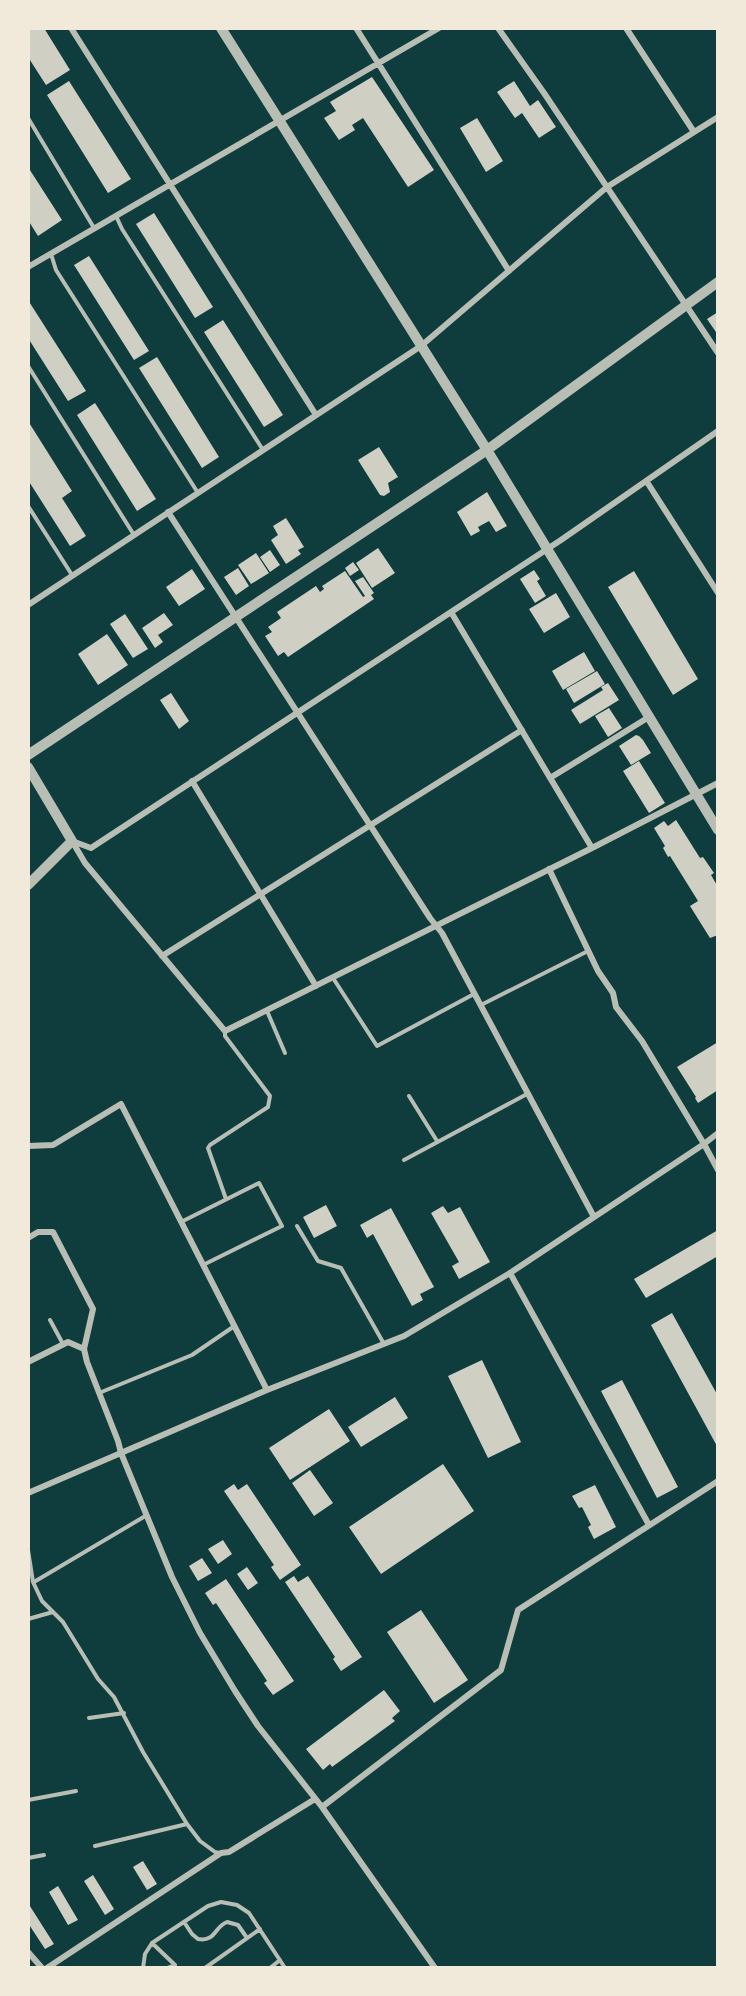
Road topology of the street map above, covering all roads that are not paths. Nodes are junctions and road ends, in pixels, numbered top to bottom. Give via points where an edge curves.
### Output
1 (71, 28) edge
2 (221, 28) edge
3 (356, 28) edge
4 (440, 28) edge
5 (498, 28) edge
6 (626, 28) edge
7 (378, 64) junction
8 (717, 117) edge
9 (28, 118) edge
10 (279, 121) junction
11 (694, 132) junction
12 (170, 184) junction
13 (607, 187) junction
14 (116, 216) junction
15 (94, 228) junction
16 (51, 253) junction
17 (28, 267) edge
18 (509, 271) junction
19 (717, 282) edge
20 (686, 305) junction
21 (421, 346) junction
22 (717, 353) edge
23 (28, 366) edge
24 (316, 415) junction
25 (717, 432) edge
26 (263, 450) junction
27 (487, 450) junction
28 (646, 482) junction
29 (198, 493) junction
30 (28, 506) edge
31 (168, 512) junction
32 (134, 535) junction
33 (547, 549) junction
34 (72, 575) junction
35 (717, 593) edge
36 (28, 604) edge
37 (451, 612) junction
38 (235, 617) junction
39 (298, 712) junction
40 (649, 717) junction
41 (522, 730) junction
42 (28, 755) edge
43 (28, 767) edge
44 (550, 778) junction
45 (192, 781) junction
46 (717, 783) edge
47 (696, 795) junction
48 (370, 825) junction
49 (717, 830) edge
50 (72, 841) junction
51 (592, 848) junction
52 (549, 869) junction
53 (28, 885) edge
54 (261, 894) junction
55 (437, 925) junction
56 (588, 951) junction
57 (162, 956) junction
58 (333, 978) junction
59 (316, 986) junction
60 (474, 994) junction
61 (480, 1005) junction
62 (267, 1011) junction
63 (225, 1031) junction
64 (285, 1053) dead end
65 (527, 1094) junction
66 (409, 1096) dead end
67 (717, 1133) edge
68 (437, 1142) junction
69 (704, 1144) junction
70 (28, 1146) edge
71 (404, 1160) dead end
72 (717, 1170) edge
73 (226, 1199) junction
74 (594, 1217) junction
75 (181, 1222) junction
76 (297, 1226) dead end
77 (28, 1238) edge
78 (203, 1265) junction
79 (510, 1273) junction
80 (50, 1320) dead end
81 (233, 1327) junction
82 (63, 1344) junction
83 (384, 1344) junction
84 (84, 1349) junction
85 (28, 1362) edge
86 (267, 1390) junction
87 (99, 1393) junction
88 (121, 1453) junction
89 (717, 1481) edge
90 (28, 1493) edge
91 (147, 1515) junction
92 (649, 1525) junction
93 (29, 1552) edge
94 (33, 1582) junction
95 (53, 1612) junction
96 (28, 1619) edge
97 (124, 1713) junction
98 (89, 1718) dead end
99 (75, 1791) dead end
100 (315, 1799) junction
101 (28, 1800) edge
102 (322, 1807) junction
103 (187, 1824) junction
104 (95, 1846) dead end
105 (221, 1854) junction
106 (44, 1855) dead end
107 (28, 1858) edge
108 (184, 1922) junction
109 (260, 1929) junction
110 (247, 1938) junction
111 (152, 1943) junction
112 (28, 1952) edge
113 (280, 1960) junction
114 (42, 1968) edge
115 (47, 1968) edge
116 (143, 1968) edge
117 (167, 1968) edge
118 (205, 1968) edge
119 (270, 1968) edge
120 (285, 1968) edge
121 (435, 1968) edge

1 - 12 street
2 - 10 street
3 - 7 street
4 - 7 street
5 - 13 street
6 - 11 street
7 - 10 street
7 - 18 street
8 - 11 street
9 - 15 lane
10 - 12 street
10 - 21 street
11 - 13 street
12 - 14 street
12 - 24 street
13 - 18 street
13 - 20 street
14 - 15 street
14 - 26 lane
15 - 16 street
16 - 17 street
16 - 29 lane via 56,270
18 - 21 street
19 - 20 street
20 - 22 street
20 - 27 street
21 - 24 street
21 - 27 street
23 - 32 lane
24 - 26 street
25 - 28 street
26 - 29 street
27 - 33 street
27 - 38 street
28 - 33 street
28 - 35 street
29 - 31 street
30 - 34 lane
31 - 32 street
31 - 38 street
32 - 34 street
33 - 37 street
33 - 40 street
34 - 36 street
37 - 39 street
37 - 41 street
38 - 39 street
38 - 42 street
39 - 45 street
39 - 48 street
40 - 44 street
40 - 47 street
41 - 44 street
41 - 48 street
43 - 50 street
44 - 51 street
45 - 50 street via 91,848
45 - 54 street
46 - 47 street
47 - 49 street
47 - 51 street
48 - 54 street
48 - 55 street
50 - 53 street
50 - 57 street via 85,863
51 - 52 street
52 - 55 street
52 - 56 street
54 - 57 street
54 - 59 street
55 - 58 street
55 - 60 street
56 - 61 lane
56 - 69 street via 613,993 616,1007 642,1041
57 - 63 street
58 - 59 street
58 - 60 lane via 377,1046
59 - 62 street
60 - 61 street
61 - 65 street
62 - 63 street
62 - 64 lane
63 - 73 lane via 270,1096 268,1107 208,1148
65 - 68 lane
65 - 74 street
66 - 68 lane
67 - 69 street
68 - 71 lane
69 - 72 street
69 - 74 street
70 - 75 street via 53,1145 120,1104
73 - 75 lane
73 - 78 lane via 259,1183 282,1226
74 - 79 street
75 - 78 street
76 - 83 lane via 318,1261 341,1268
77 - 84 street via 38,1232 53,1232 93,1309
78 - 81 street
79 - 83 street
79 - 92 street
80 - 82 lane
81 - 86 street
81 - 87 lane via 192,1355
82 - 84 street via 68,1342
82 - 85 street
83 - 86 street
84 - 87 street
86 - 88 street
87 - 88 street
88 - 90 street
88 - 91 street
89 - 92 street
91 - 94 lane
91 - 100 street via 200,1633 258,1726
92 - 102 street via 519,1610 501,1670
93 - 94 lane
94 - 95 lane via 42,1601
95 - 96 lane
95 - 97 lane
97 - 98 lane
97 - 103 lane
99 - 101 lane
100 - 102 street
100 - 105 street
102 - 121 street
103 - 104 lane
103 - 105 lane via 201,1841
105 - 115 street
106 - 107 lane
108 - 109 lane via 215,1903 229,1902 244,1908
108 - 110 lane via 198,1939 210,1939 220,1924 227,1922 238,1925
108 - 111 lane
109 - 110 lane
109 - 113 lane
110 - 118 lane
111 - 116 lane
111 - 117 lane via 175,1965
112 - 114 street
113 - 119 lane
113 - 120 lane

